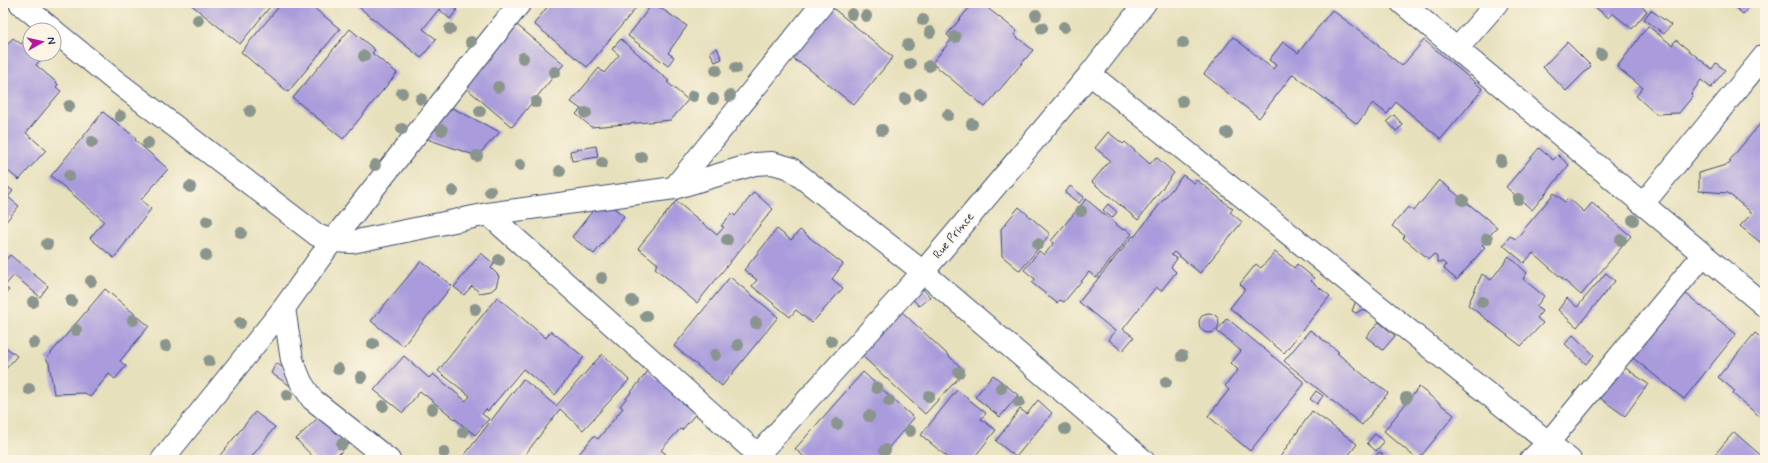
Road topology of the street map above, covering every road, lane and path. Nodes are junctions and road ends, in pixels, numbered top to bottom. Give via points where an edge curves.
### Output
1 (20, 3) edge
2 (520, 3) edge
3 (823, 3) edge
4 (1145, 3) edge
5 (1402, 3) edge
6 (1496, 3) edge
7 (44, 22) edge
8 (62, 37) edge
9 (1457, 50) junction
10 (1765, 55) edge
11 (1090, 74) junction
12 (674, 188) junction
13 (1643, 204) junction
14 (488, 214) junction
15 (332, 241) junction
16 (1703, 255) junction
17 (923, 272) junction
18 (1765, 306) edge
19 (284, 308) junction
20 (1548, 443) junction
21 (758, 458) edge
22 (162, 460) edge
23 (389, 460) edge
24 (1143, 460) edge
25 (1531, 460) edge
26 (1570, 460) edge

1 - 7 street
2 - 15 street
3 - 12 street
4 - 11 street, Rue Prince
5 - 9 street
6 - 9 street
8 - 15 street via 113,79 317,235
9 - 13 street
10 - 13 street
11 - 17 street, Rue Prince
11 - 20 street
12 - 14 street
12 - 17 street via 755,164 772,163 790,168
13 - 16 street
14 - 15 street via 352,242
14 - 21 street
15 - 19 street
16 - 18 street
16 - 20 street
17 - 21 street, Rue Prince
17 - 24 street
19 - 22 street
19 - 23 street via 292,360 301,382 312,399
20 - 25 street
20 - 26 street

